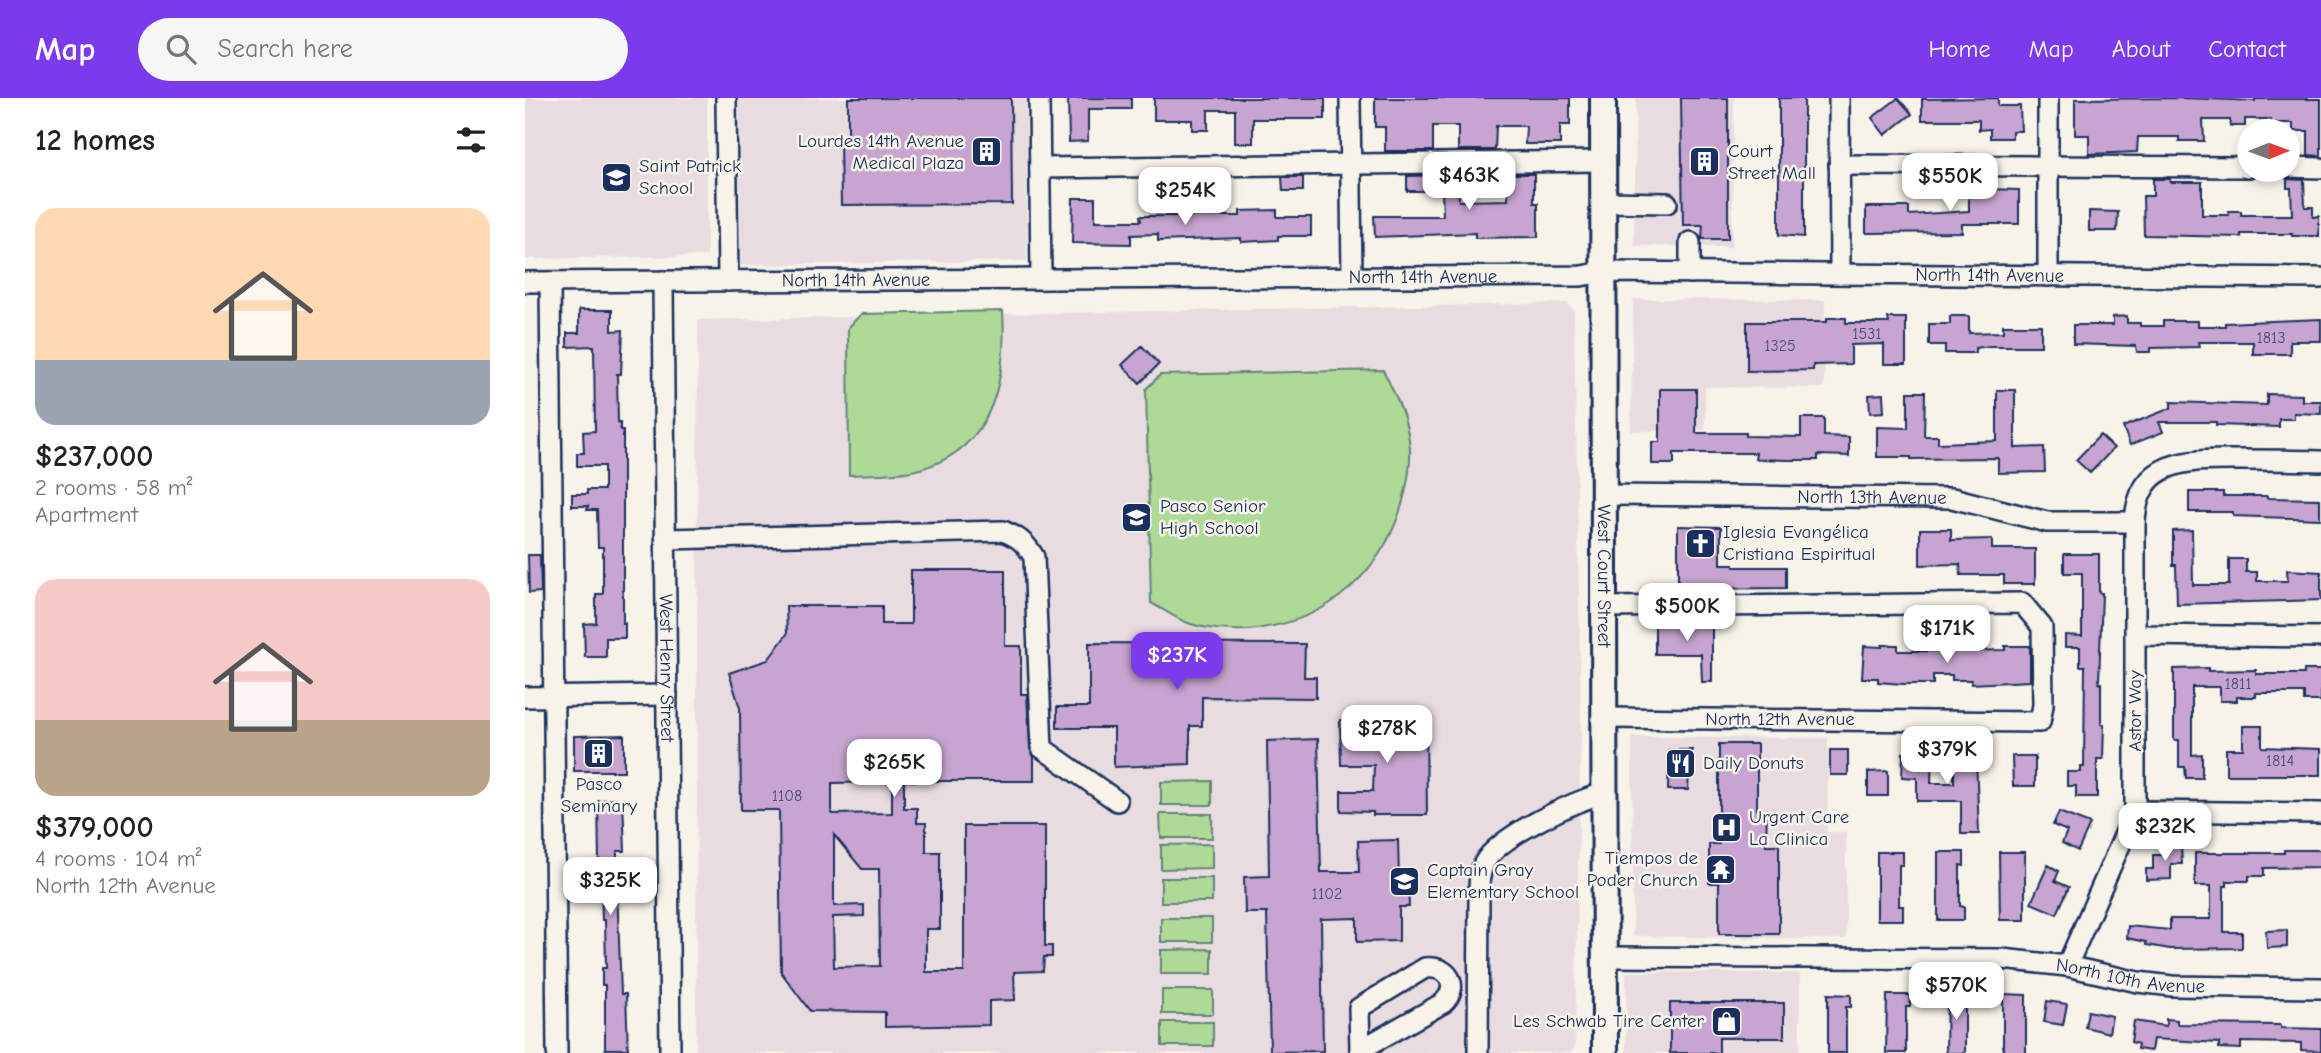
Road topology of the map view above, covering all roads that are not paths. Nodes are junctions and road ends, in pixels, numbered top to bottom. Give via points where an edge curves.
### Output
1 (726, 98) edge
2 (1039, 98) edge
3 (1350, 98) edge
4 (1603, 98) edge
5 (1839, 98) edge
6 (2048, 98) edge
7 (1603, 161) junction
8 (1351, 164) junction
9 (1839, 165) junction
10 (2048, 166) junction
11 (2237, 167) edge
12 (2300, 167) edge
13 (1040, 168) junction
14 (2321, 168) edge
15 (1603, 202) junction
16 (1667, 202) dead end
17 (1690, 242) dead end
18 (1604, 272) junction
19 (1690, 273) junction
20 (1840, 274) junction
21 (2048, 276) junction
22 (1352, 277) junction
23 (2321, 278) edge
24 (1041, 279) junction
25 (663, 281) junction
26 (728, 281) junction
27 (525, 282) edge
28 (550, 282) junction
29 (2321, 461) edge
30 (1604, 495) junction
31 (2135, 522) junction
32 (666, 539) junction
33 (1604, 607) junction
34 (2135, 635) junction
35 (2321, 637) edge
36 (667, 695) junction
37 (525, 696) edge
38 (555, 696) junction
39 (1604, 718) junction
40 (1605, 793) junction
41 (1117, 801) dead end
42 (2135, 811) junction
43 (2321, 813) edge
44 (1605, 957) junction
45 (2067, 966) junction
46 (2321, 988) edge
47 (1360, 1052) edge
48 (557, 1053) edge
49 (670, 1053) edge
50 (1478, 1053) edge
51 (1605, 1053) edge

1 - 26 street
2 - 13 street
3 - 8 street
4 - 7 main road, West Court Street
5 - 9 street
6 - 10 street
7 - 8 street
7 - 15 main road, West Court Street
8 - 13 street
8 - 22 street
9 - 10 street
9 - 20 street
10 - 11 street
10 - 21 street
12 - 14 street
13 - 24 street
15 - 16 street
15 - 18 main road, West Court Street
17 - 19 street
18 - 19 street, North 14th Avenue
18 - 22 street, North 14th Avenue via 1581,276
18 - 30 main road, West Court Street
19 - 20 street, North 14th Avenue
20 - 21 street, North 14th Avenue
21 - 23 street, North 14th Avenue
22 - 24 street, North 14th Avenue
24 - 26 street, North 14th Avenue
25 - 26 street, North 14th Avenue
25 - 28 street, North 14th Avenue
25 - 32 street, West Henry Street
27 - 28 street, North 14th Avenue
28 - 38 street
29 - 31 street, Astor Way via 2180,463 2151,480 2138,502
30 - 31 street, North 13th Avenue via 1952,498 2047,522
30 - 33 main road, West Court Street
31 - 34 street, Astor Way
32 - 36 street, West Henry Street
32 - 41 street via 1003,531 1018,537 1034,556 1042,748
33 - 39 main road, West Court Street
33 - 39 street, North 12th Avenue via 2022,603 2042,627 2043,705 2040,722
34 - 35 street
34 - 42 street, Astor Way
36 - 38 street
36 - 49 street, West Henry Street
37 - 38 street
38 - 48 street
39 - 40 main road, West Court Street
40 - 44 main road, West Court Street
40 - 50 street via 1582,799 1499,845 1483,865 1479,877
42 - 43 street
42 - 45 street, Astor Way
44 - 45 street, North 10th Avenue via 2002,959
44 - 51 main road, West Court Street
45 - 46 street, North 10th Avenue via 2172,986
47 - 47 street via 1448,999 1451,989 1446,972 1425,968 1359,1008

